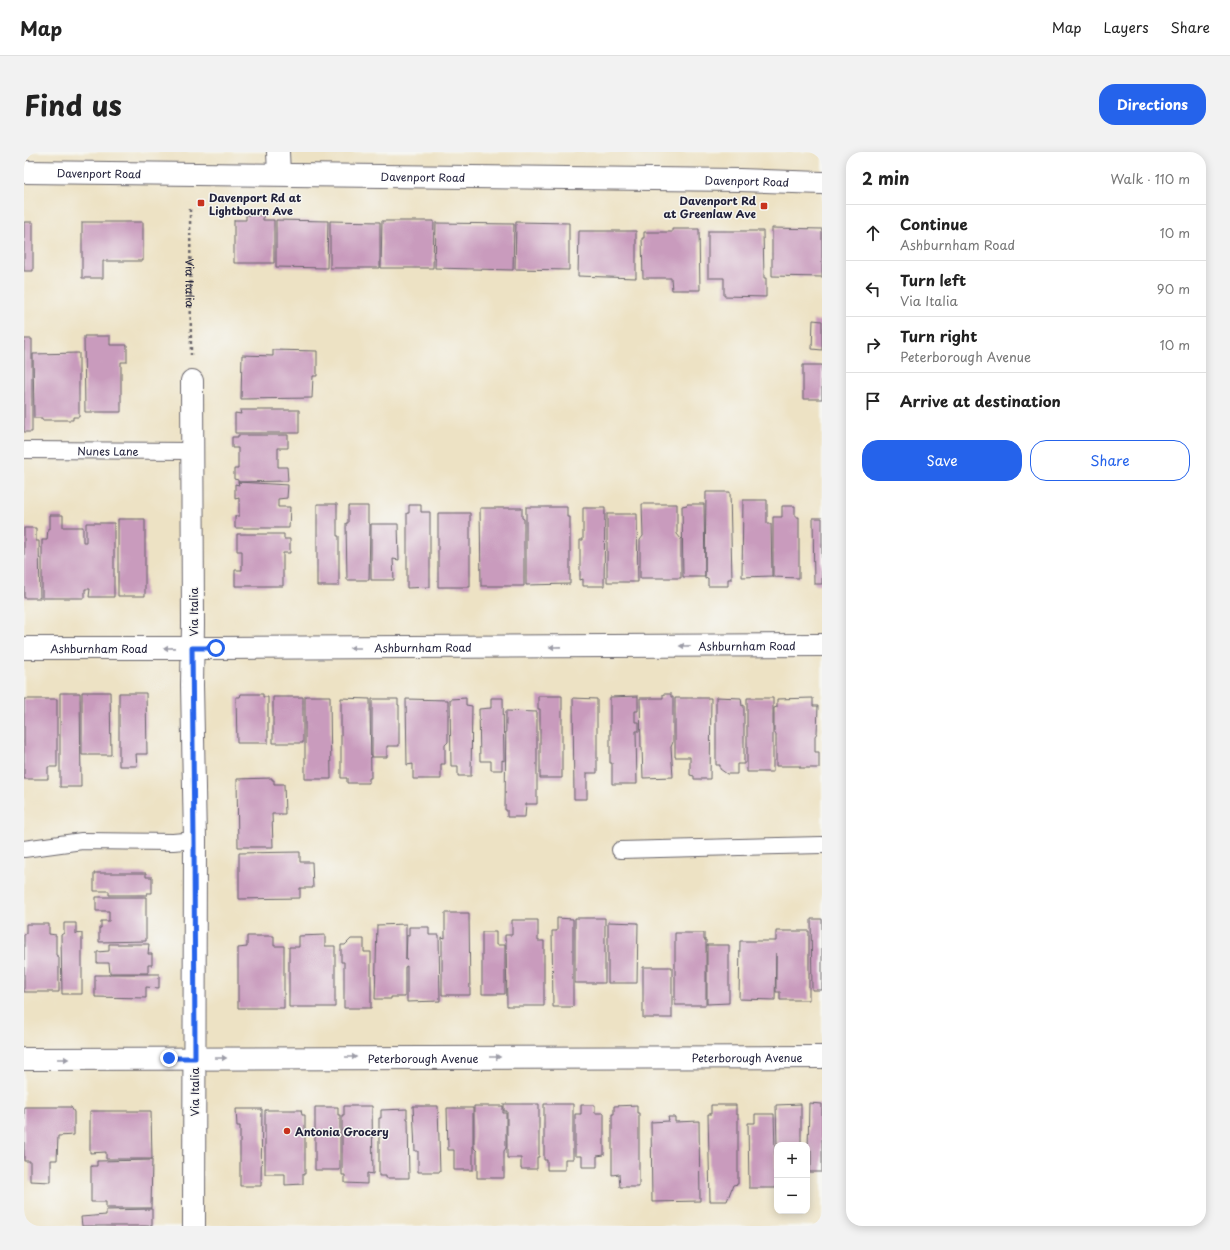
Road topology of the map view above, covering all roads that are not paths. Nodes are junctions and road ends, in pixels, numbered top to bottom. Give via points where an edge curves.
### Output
1 (278, 152) edge
2 (24, 172) edge
3 (279, 174) junction
4 (822, 182) edge
5 (192, 381) dead end
6 (24, 450) edge
7 (192, 451) junction
8 (822, 645) edge
9 (24, 648) edge
10 (192, 648) junction
11 (194, 840) junction
12 (822, 845) edge
13 (24, 849) edge
14 (620, 850) dead end
15 (822, 1057) edge
16 (195, 1058) junction
17 (24, 1059) edge
18 (194, 1226) edge

1 - 3 street
2 - 3 street, Davenport Road
3 - 4 street, Davenport Road
5 - 7 street, Via Italia
6 - 7 lane, Nunes Lane
7 - 10 street, Via Italia
8 -> 10 street, Ashburnham Road
10 -> 9 street, Ashburnham Road
10 - 11 street, Via Italia
11 - 13 lane via 82,841
11 - 16 street, Via Italia
12 - 14 lane
16 -> 15 street, Peterborough Avenue
17 -> 16 street, Peterborough Avenue
16 - 18 street, Via Italia

